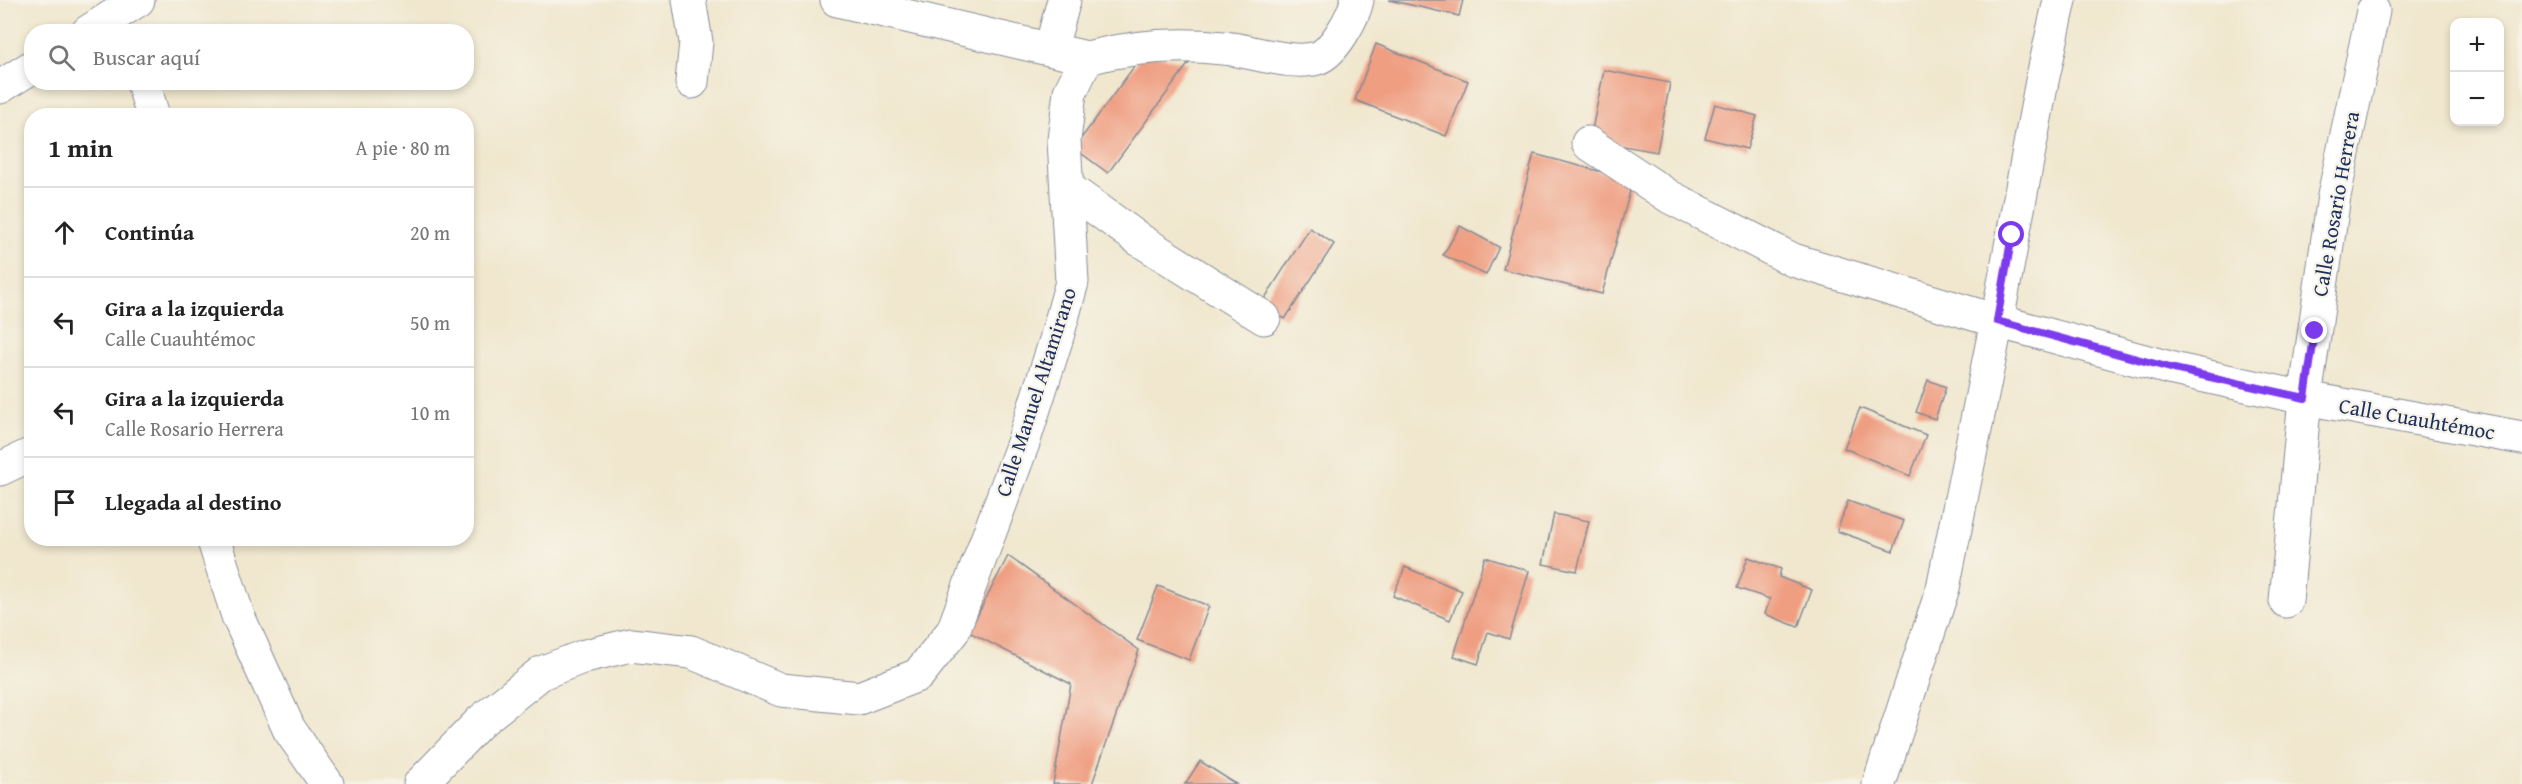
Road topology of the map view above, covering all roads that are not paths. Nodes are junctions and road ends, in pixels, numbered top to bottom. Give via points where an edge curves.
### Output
1 (689, 0) edge
2 (837, 0) edge
3 (1064, 0) edge
4 (1358, 0) edge
5 (2060, 0) edge
6 (126, 10) edge
7 (2373, 11) dead end
8 (102, 24) edge
9 (1052, 48) junction
10 (1087, 58) junction
11 (24, 72) edge
12 (692, 82) dead end
13 (0, 87) edge
14 (145, 90) edge
15 (151, 108) edge
16 (1588, 144) dead end
17 (1069, 189) junction
18 (1264, 318) dead end
19 (1997, 321) junction
20 (2305, 398) junction
21 (2522, 438) edge
22 (24, 458) edge
23 (0, 469) edge
24 (216, 546) edge
25 (2286, 601) dead end
26 (428, 782) edge
27 (327, 784) edge
28 (1879, 784) edge

1 - 12 street via 696,42
2 - 9 street
3 - 9 street
4 - 10 street via 1333,48 1319,58 1304,60 1172,44 1123,49
5 - 19 street
6 - 8 street
7 - 20 street, Calle Rosario Herrera via 2334,196
9 - 10 street
10 - 17 street, Calle Manuel Altamirano via 1070,92 1066,121
11 - 13 street
14 - 15 street
16 - 19 street, Calle Cuauhtémoc via 1670,197 1792,260
17 - 18 street via 1140,240
17 - 26 street, Calle Manuel Altamirano via 1072,282 1056,339 1023,443 952,631 918,675 859,698 781,690 691,652 631,645 585,656 541,673 481,721
19 - 20 street, Calle Cuauhtémoc via 2174,369
19 - 28 street via 1943,588
20 - 21 street, Calle Cuauhtémoc
20 - 25 street, Calle Rosario Herrera
22 - 23 street
24 - 27 street via 238,616 289,729

